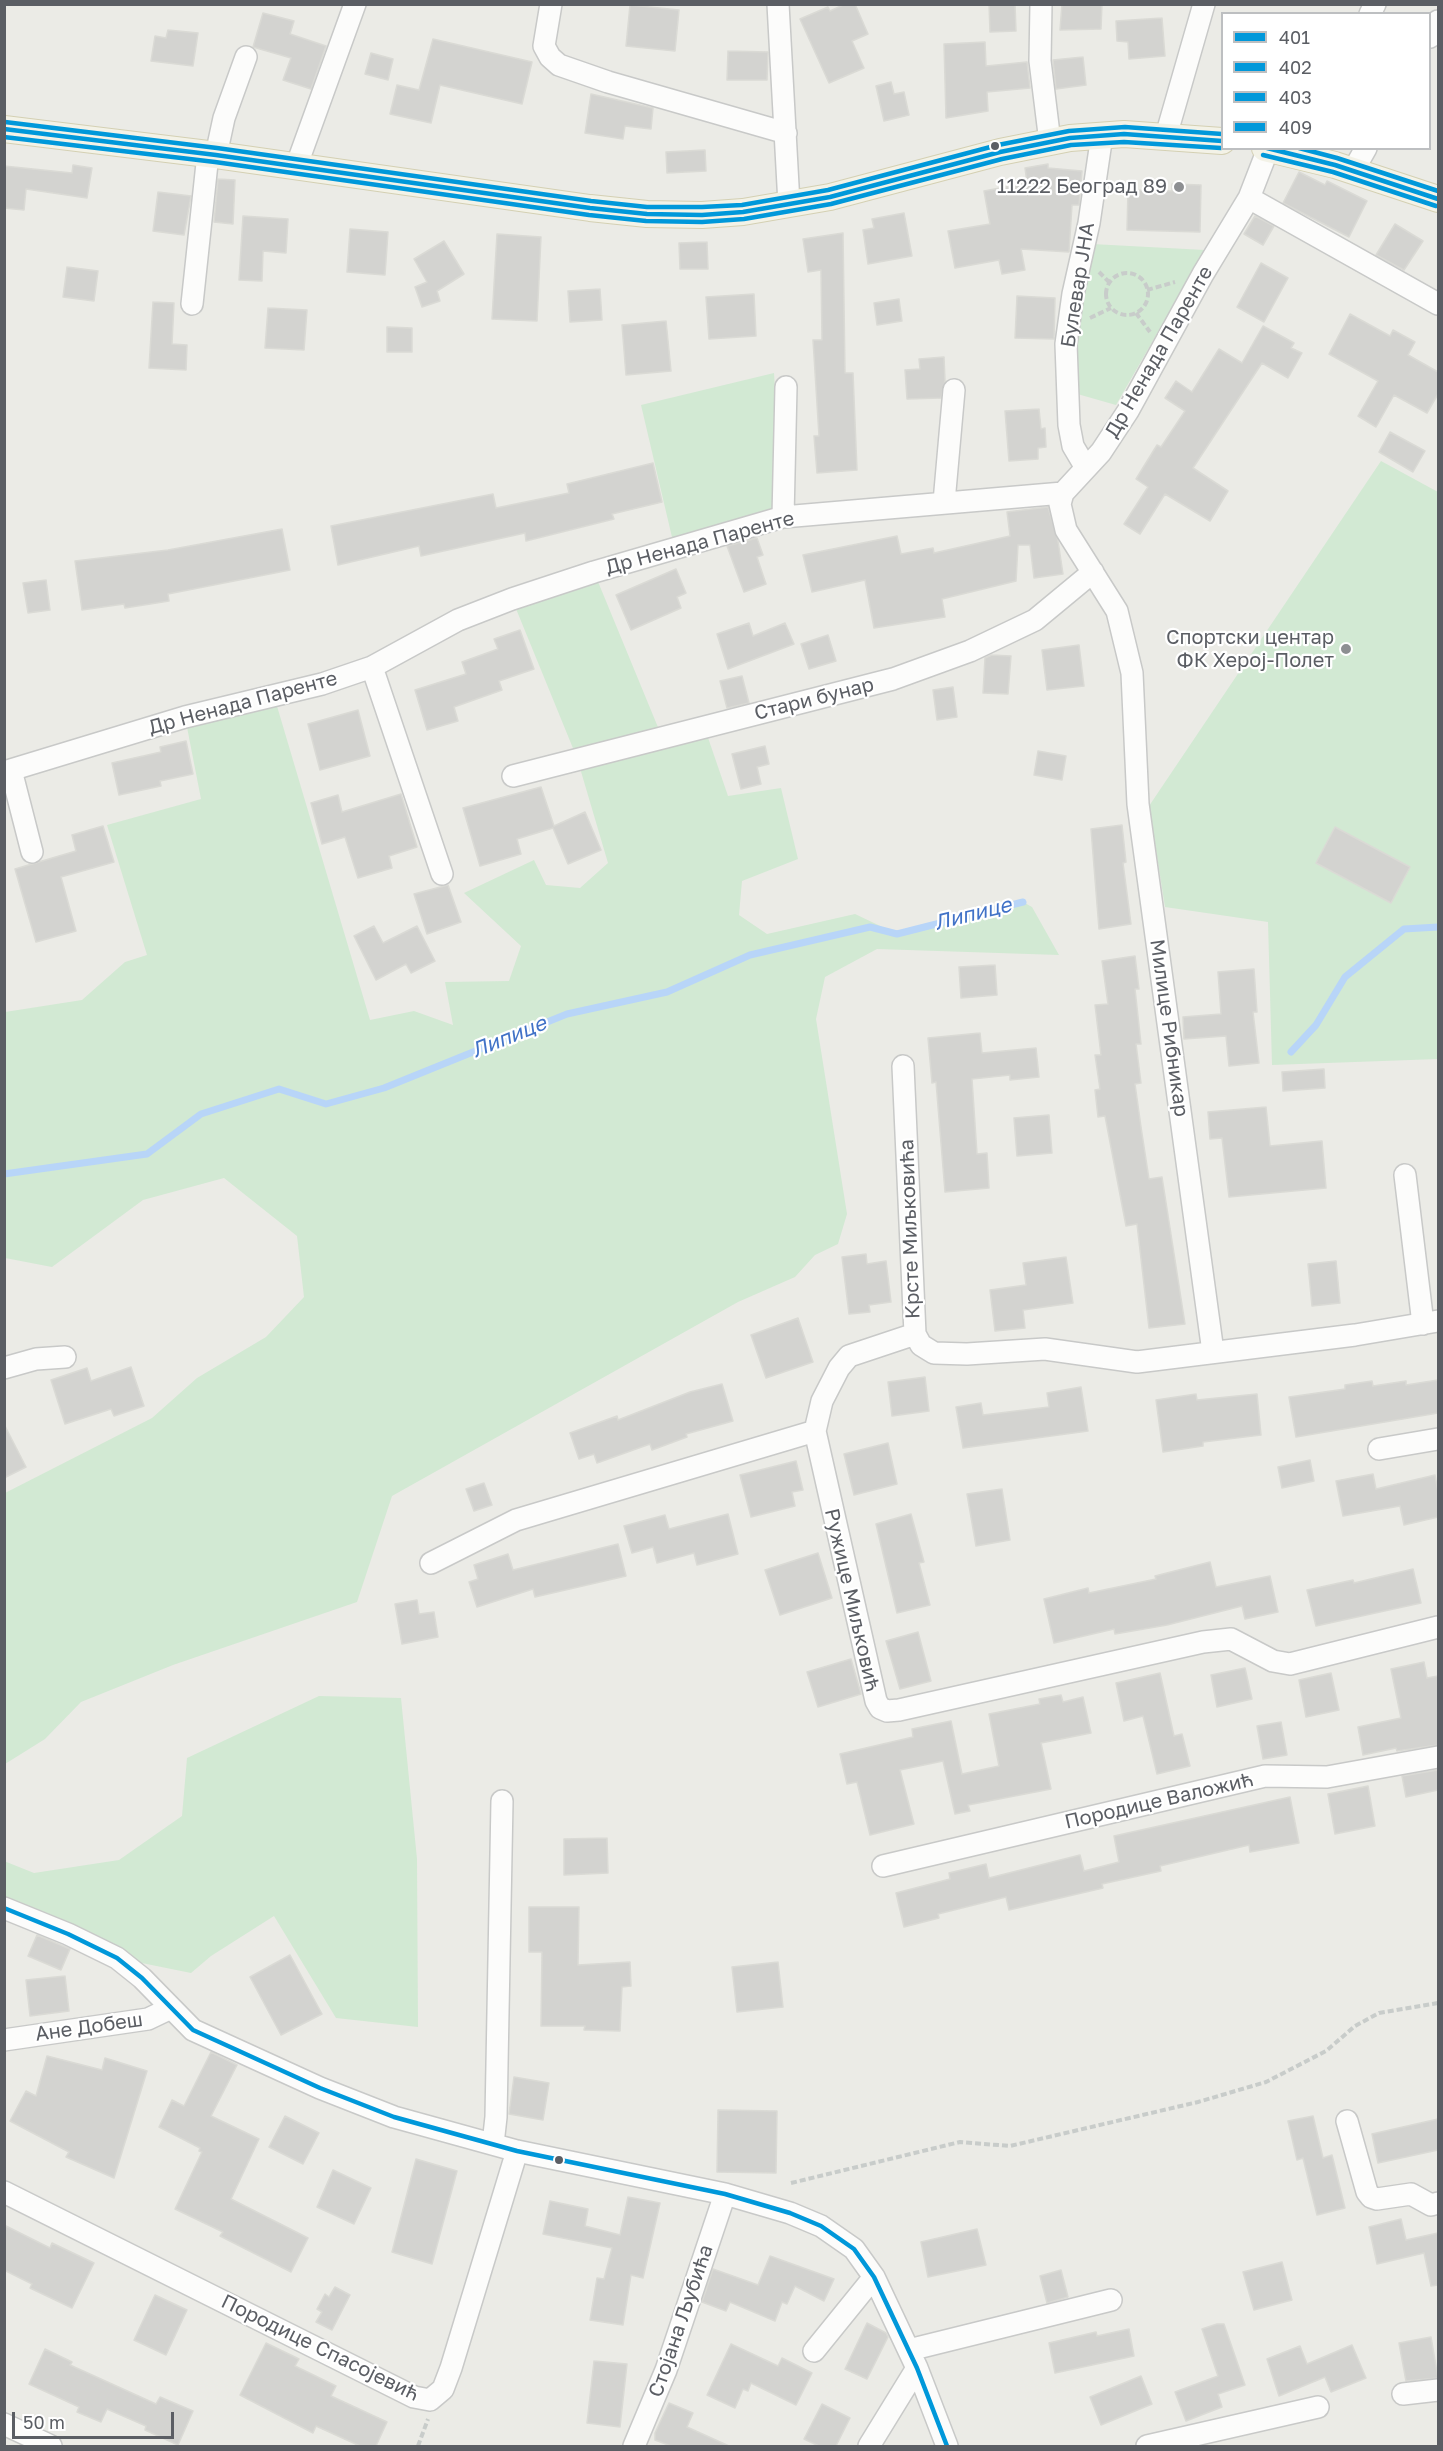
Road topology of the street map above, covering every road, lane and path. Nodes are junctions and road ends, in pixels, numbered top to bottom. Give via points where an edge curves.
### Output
1 (355, 4) edge
2 (551, 4) edge
3 (777, 4) edge
4 (1041, 4) edge
5 (1204, 4) edge
6 (1438, 21) edge
7 (1431, 35) edge
8 (246, 57) dead end
9 (4, 129) edge
10 (786, 133) junction
11 (1102, 135) junction
12 (1166, 136) junction
13 (1050, 141) junction
14 (1221, 141) edge
15 (1278, 150) edge
16 (1365, 150) edge
17 (212, 154) junction
18 (296, 167) junction
19 (1353, 171) junction
20 (1249, 198) junction
21 (1438, 199) edge
22 (789, 204) junction
23 (192, 304) dead end
24 (1438, 304) edge
25 (1136, 313) joint
26 (786, 387) dead end
27 (954, 390) dead end
28 (1086, 468) junction
29 (1063, 493) junction
30 (944, 502) junction
31 (783, 517) junction
32 (1092, 572) junction
33 (372, 667) junction
34 (8, 771) edge
35 (513, 776) dead end
36 (32, 852) dead end
37 (442, 874) dead end
38 (903, 1066) dead end
39 (1405, 1175) dead end
40 (1431, 1323) edge
41 (915, 1334) junction
42 (1213, 1352) junction
43 (66, 1357) dead end
44 (4, 1368) edge
45 (815, 1431) junction
46 (1438, 1439) edge
47 (1378, 1449) dead end
48 (431, 1563) dead end
49 (1438, 1627) edge
50 (1438, 1756) edge
51 (502, 1802) dead end
52 (883, 1866) dead end
53 (4, 1908) edge
54 (1438, 2003) edge
55 (171, 2008) junction
56 (4, 2040) edge
57 (1347, 2121) dead end
58 (493, 2144) junction
59 (517, 2151) junction
60 (791, 2183) dead end
61 (4, 2192) edge
62 (725, 2194) junction
63 (1435, 2204) edge
64 (874, 2277) junction
65 (1111, 2300) dead end
66 (814, 2351) dead end
67 (913, 2359) junction
68 (1438, 2390) edge
69 (1404, 2394) dead end
70 (1318, 2407) dead end
71 (4, 2424) edge
72 (51, 2446) edge
73 (634, 2446) edge
74 (869, 2446) edge
75 (947, 2446) edge
76 (1147, 2446) edge

1 - 18 street
2 - 10 street via 544,46 559,65
3 - 10 street
4 - 13 street via 1040,62
5 - 12 street
6 - 7 street
8 - 17 street
9 - 17 main road
10 - 22 street
11 - 12 main road
11 - 13 main road
11 - 28 street, Булевар ЈНА via 1066,344 1069,425 1073,446
12 - 14 main road
13 - 22 main road
15 - 19 main road
15 - 20 street, Др Ненада Паренте
16 - 19 street
17 - 18 main road
17 - 23 street
18 - 22 main road via 647,214 702,215
19 - 21 main road
20 - 24 street
20 - 28 street, Др Ненада Паренте via 1128,411
25 - 25 path via 1122,315 1107,302 1107,289 1114,277 1127,273 1144,283 1148,297
26 - 31 street
27 - 30 street
28 - 29 street, Др Ненада Паренте
29 - 30 street, Др Ненада Паренте
29 - 32 street, Милице Рибникар via 1060,504 1066,530
30 - 31 street, Др Ненада Паренте
31 - 33 street, Др Ненада Паренте via 512,599 458,620
32 - 35 street, Стари бунар via 1035,620 970,651 892,679
32 - 42 street, Милице Рибникар via 1117,611 1132,673 1138,804
33 - 34 street, Др Ненада Паренте via 322,684 185,717
33 - 37 street
34 - 36 street
38 - 41 street, Крсте Миљковића
39 - 40 street
40 - 42 street
41 - 42 street, Крсте Миљковића via 926,1349 942,1355 1045,1349 1137,1362
41 - 45 street via 849,1356 822,1401
43 - 44 street via 36,1359
45 - 48 street via 516,1520
45 - 49 street, Ружице Миљковић via 876,1701 887,1711 1203,1642 1231,1639 1290,1664
46 - 47 street
50 - 52 street, Породице Валожић via 1327,1777 1265,1776
51 - 58 street
53 - 55 street via 117,1958
54 - 60 path via 1379,2013 1355,2026 1326,2051 1266,2082 1198,2102 1010,2146 960,2142
55 - 56 street, Ане Добеш via 148,2019
55 - 58 street via 193,2030 320,2088 394,2116
57 - 63 street via 1371,2198 1411,2194
58 - 59 street
59 - 61 street, Породице Спасојевић via 443,2389 427,2400 414,2397
59 - 62 street
62 - 64 street via 790,2212 821,2226 854,2249
62 - 73 street, Стојана Љубића via 666,2370
64 - 66 street
64 - 67 street
65 - 67 street
67 - 74 street
67 - 75 street
68 - 69 street
70 - 76 street
71 - 72 street

